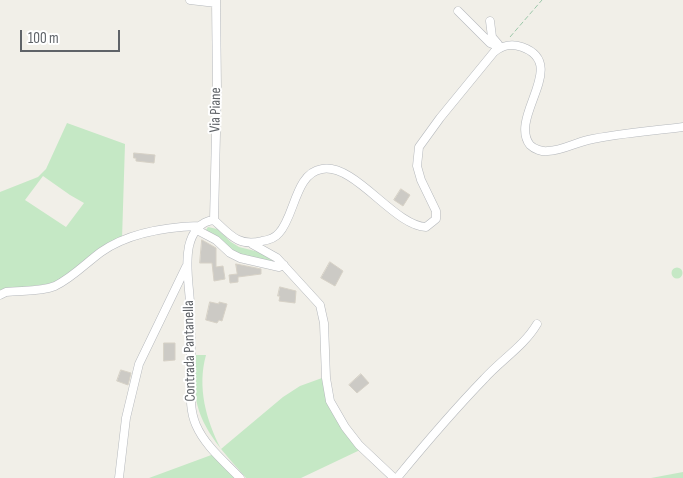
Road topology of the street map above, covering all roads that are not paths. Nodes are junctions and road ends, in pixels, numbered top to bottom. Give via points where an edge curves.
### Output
1 (190, 0) edge
2 (216, 2) edge
3 (458, 11) dead end
4 (490, 21) dead end
5 (504, 46) junction
6 (683, 127) edge
7 (214, 220) junction
8 (198, 228) junction
9 (252, 244) junction
10 (187, 265) junction
11 (284, 265) junction
12 (0, 295) edge
13 (537, 324) dead end
14 (119, 478) edge
15 (240, 478) edge
16 (396, 478) edge

1 - 2 street
2 - 7 street, Via Piane
3 - 5 street via 490,43
4 - 5 street via 492,37
5 - 6 street via 527,48 540,64 541,74 524,128 526,139 537,150 548,152 588,140
5 - 9 street via 494,52 419,147 417,166 436,211 436,219 432,223 418,227 340,172 320,169 303,183 279,234
7 - 8 street via 207,220
7 - 9 street via 231,236
8 - 10 street, Contrada Pantanella via 189,247
8 - 11 street via 240,258 278,267
8 - 12 street via 184,226 128,238 101,252 56,285
9 - 11 street
10 - 14 street via 139,364 126,418
10 - 15 street, Contrada Pantanella via 191,406 196,425 206,442
11 - 16 street via 320,305 330,401 359,445
13 - 16 street via 527,339 453,411

